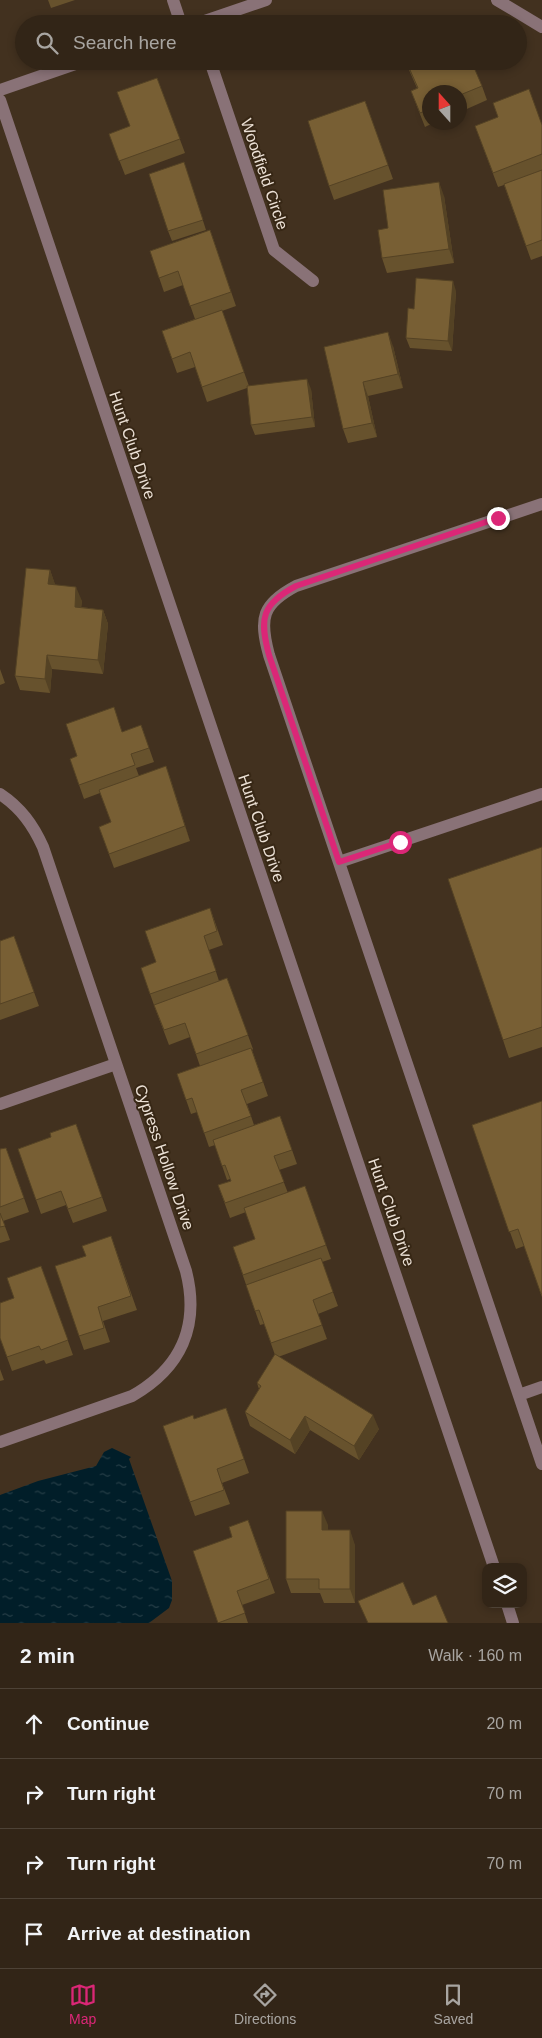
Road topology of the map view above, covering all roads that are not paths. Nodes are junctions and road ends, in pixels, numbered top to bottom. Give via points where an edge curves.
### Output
1 (172, 0) edge
2 (266, 0) edge
3 (498, 0) edge
4 (178, 15) edge
5 (223, 15) edge
6 (522, 15) edge
7 (527, 18) edge
8 (542, 27) edge
9 (58, 70) edge
10 (213, 70) edge
11 (0, 90) edge
12 (0, 100) edge
13 (312, 281) dead end
14 (542, 504) edge
15 (0, 794) edge
16 (542, 794) edge
17 (339, 862) junction
18 (116, 1064) junction
19 (0, 1104) edge
20 (542, 1387) edge
21 (519, 1395) junction
22 (0, 1442) edge
23 (542, 1464) edge
24 (493, 1563) edge
25 (508, 1608) edge
26 (513, 1623) edge

1 - 4 street
2 - 5 street
3 - 6 street
7 - 8 street
9 - 11 street
10 - 13 street, Woodfield Circle via 274,250
12 - 24 street, Hunt Club Drive
14 - 17 street via 296,586 271,604 263,626 264,636
15 - 18 street, Cypress Hollow Drive via 26,817 43,847
16 - 17 street
17 - 21 street
18 - 19 street
18 - 22 street, Cypress Hollow Drive via 186,1271 192,1305 190,1323 172,1363 147,1387 132,1396
20 - 21 street
21 - 23 street
25 - 26 street

